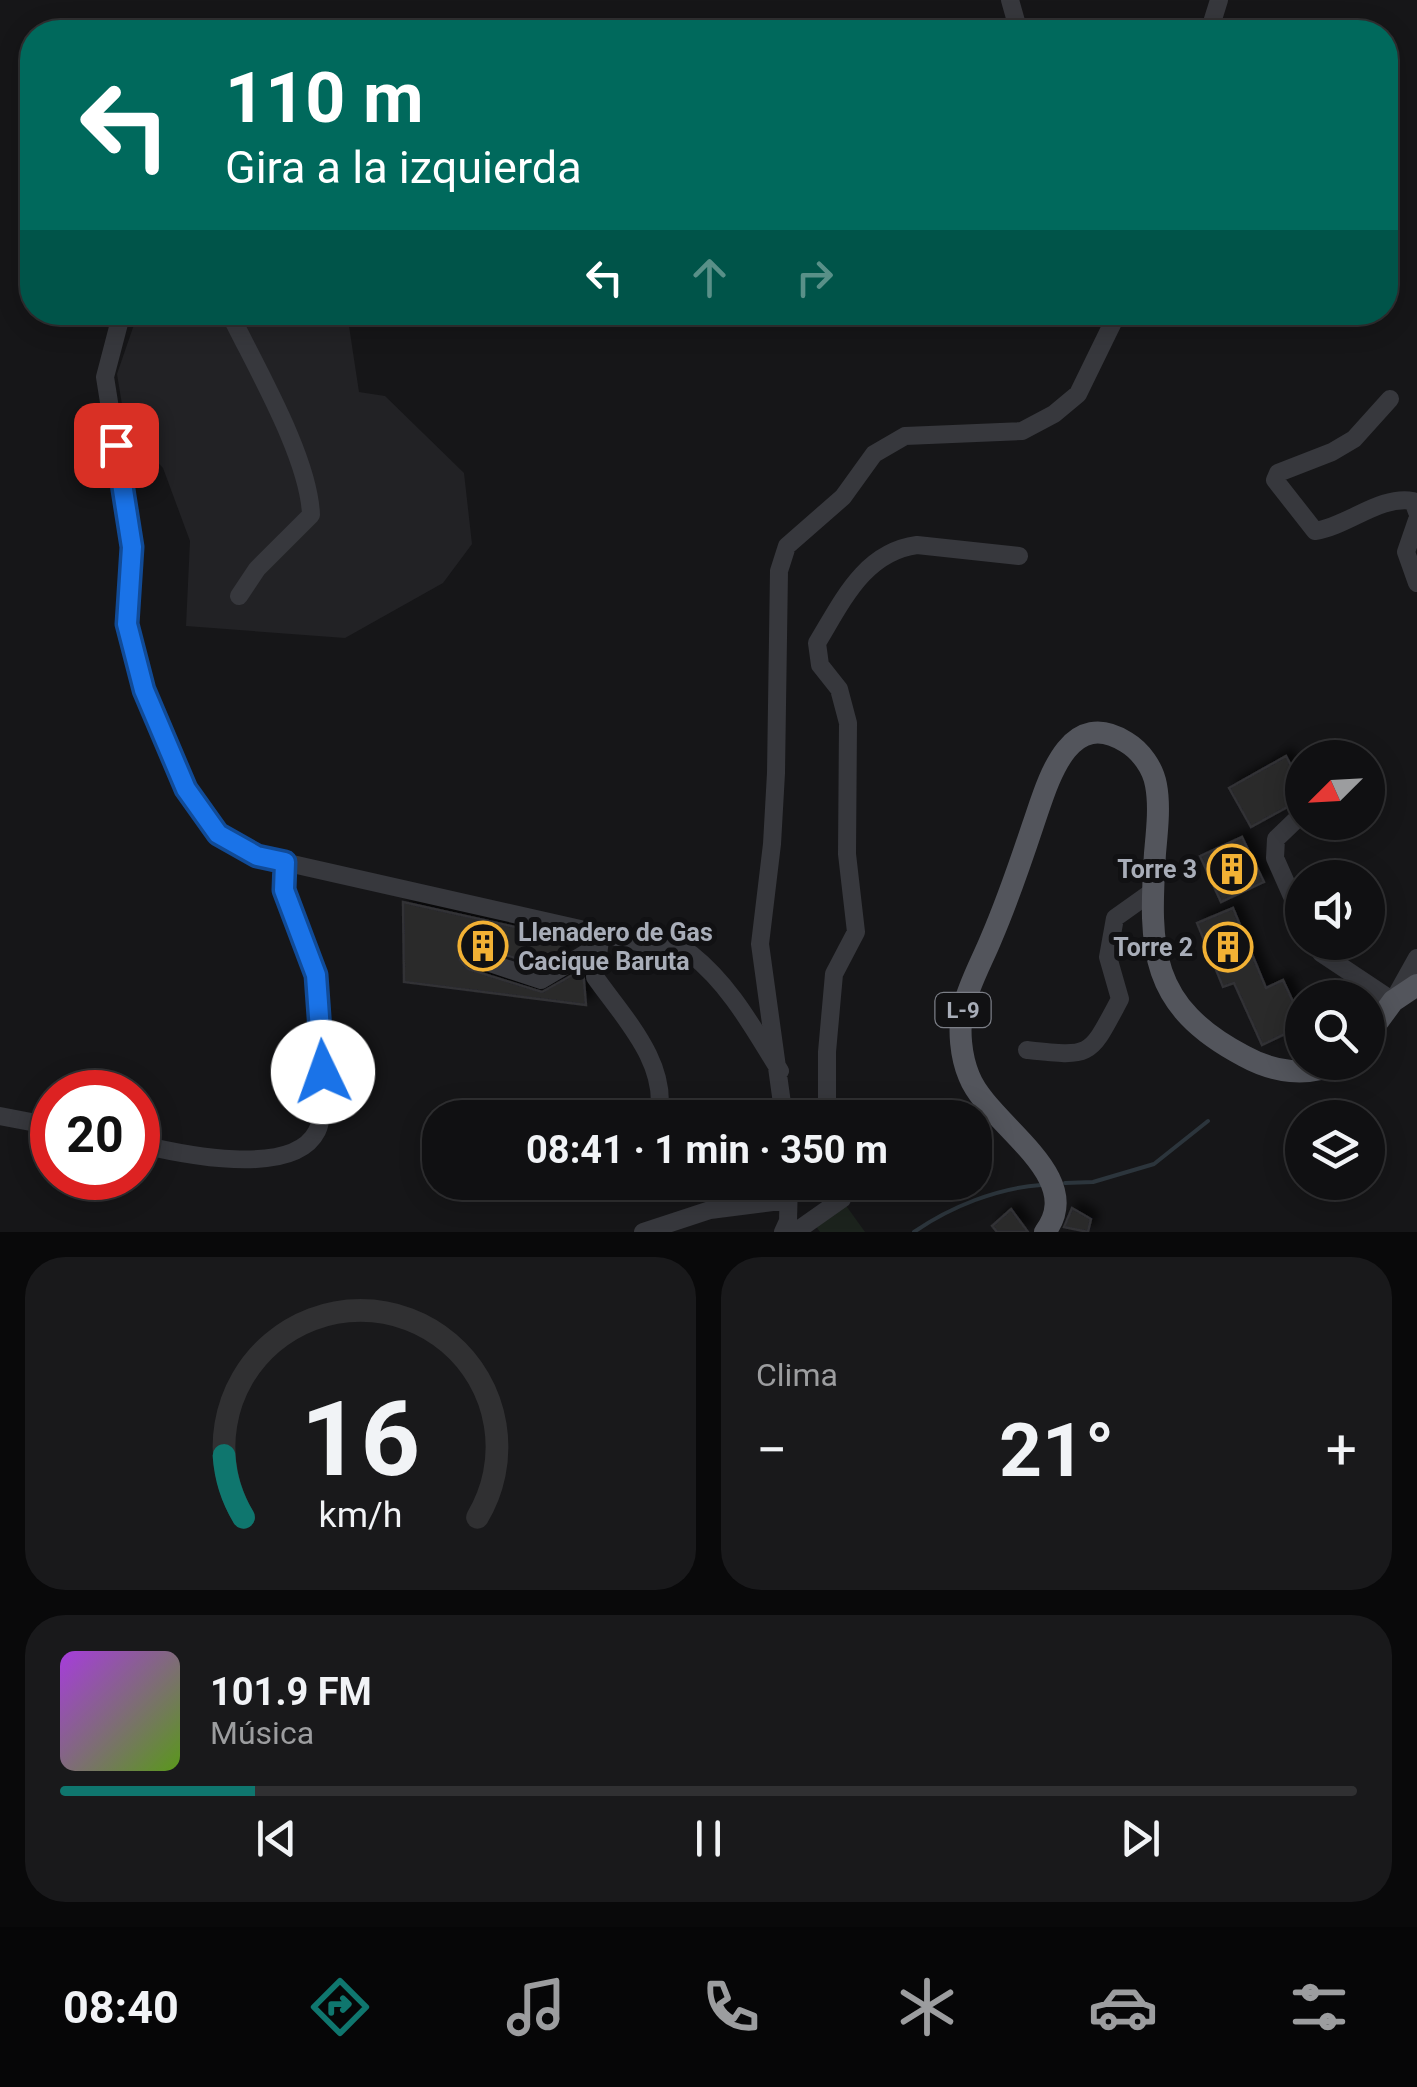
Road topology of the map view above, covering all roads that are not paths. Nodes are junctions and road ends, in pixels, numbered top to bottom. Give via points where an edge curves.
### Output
1 (119, 325) edge
2 (235, 325) edge
3 (1112, 325) edge
4 (1390, 399) dead end
5 (1417, 516) edge
6 (1019, 556) dead end
7 (1417, 583) edge
8 (240, 596) dead end
9 (1285, 830) edge
10 (285, 862) junction
11 (1285, 881) edge
12 (1153, 891) junction
13 (600, 939) junction
14 (472, 957) dead end
15 (1417, 958) edge
16 (1331, 960) edge
17 (1417, 984) edge
18 (1393, 1000) junction
19 (1385, 1011) edge
20 (1027, 1050) dead end
21 (1285, 1070) edge
22 (780, 1071) junction
23 (662, 1100) edge
24 (782, 1100) edge
25 (826, 1100) edge
26 (0, 1116) edge
27 (30, 1122) edge
28 (160, 1149) edge
29 (751, 1200) edge
30 (788, 1200) edge
31 (841, 1200) edge
32 (643, 1232) edge
33 (783, 1232) edge
34 (795, 1232) edge
35 (1045, 1232) edge

1 - 10 street via 105,378 132,547 127,624 144,690 186,789 218,834 257,856
2 - 8 street via 287,434 311,515 257,569
3 - 22 street via 1078,394 1054,414 1022,432 905,436 874,454 842,497 787,546 778,571 776,774 760,944
4 - 5 street via 1354,438 1275,480 1315,531 1398,498 1413,501
5 - 7 street via 1406,552
6 - 25 street via 902,547 851,585 816,643 848,723 847,854 856,932 834,974
9 - 11 street via 1276,838 1275,858
10 - 13 street
10 - 28 street via 284,890 318,991 319,1128 292,1155 197,1158
12 - 20 street via 1116,918 1108,957 1120,999 1097,1042 1065,1055
12 - 21 main road, L-9 via 1151,924 1175,1000 1202,1030 1254,1061
12 - 35 main road, L-9 via 1157,806 1151,771 1117,737 1082,736 1052,769 963,1008 969,1077 1052,1182 1056,1194
13 - 14 street via 541,980
13 - 22 street via 692,954 733,995
13 - 23 street via 594,977 642,1044
15 - 18 street
16 - 18 street
17 - 18 main road
18 - 19 main road
22 - 24 street
26 - 27 street
29 - 32 street
30 - 33 street
31 - 34 street

